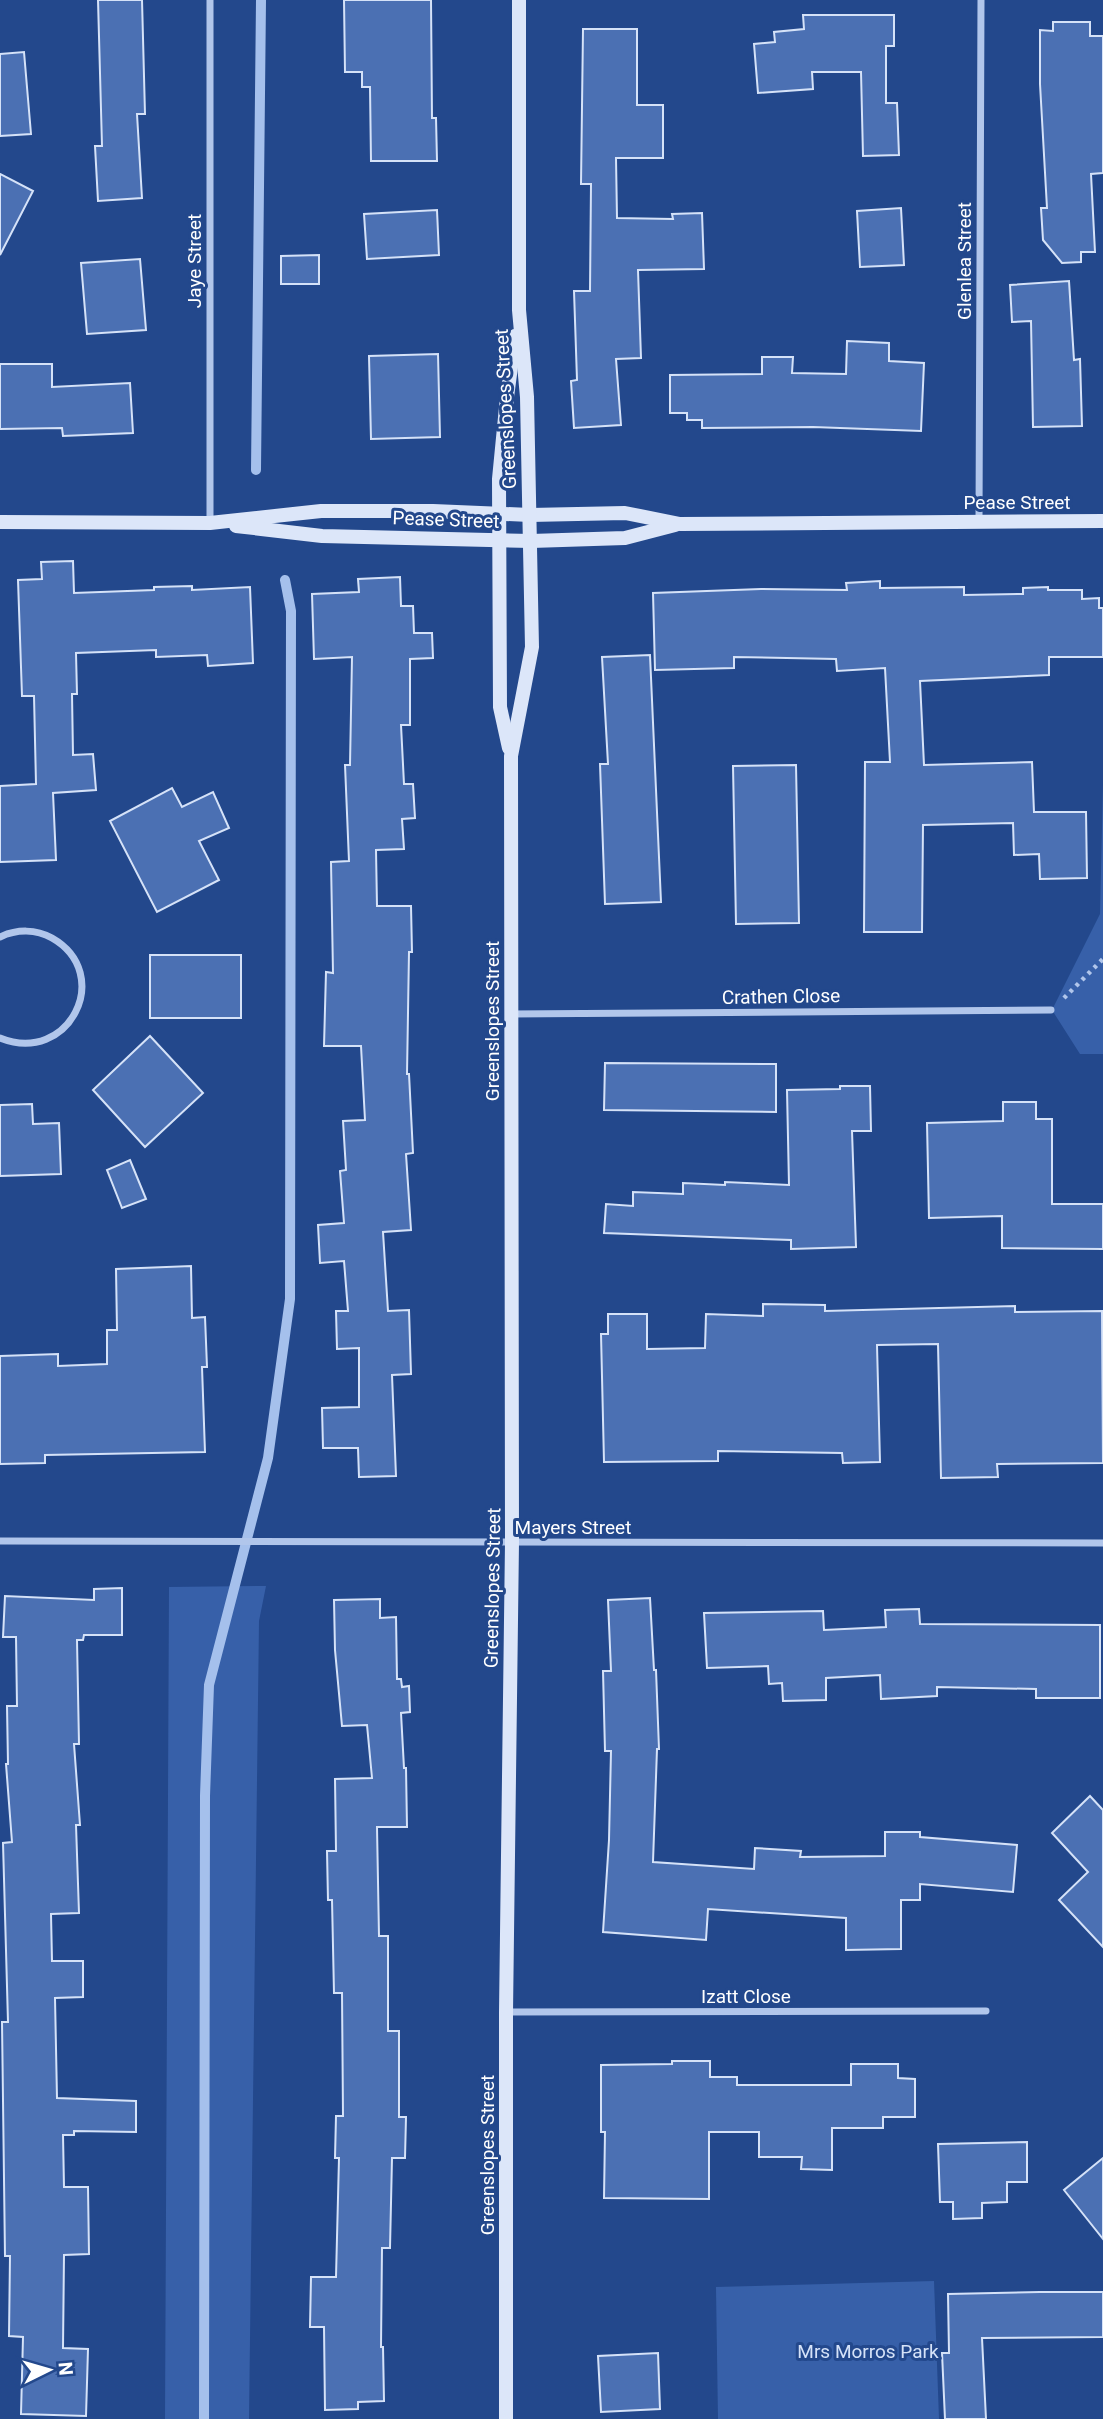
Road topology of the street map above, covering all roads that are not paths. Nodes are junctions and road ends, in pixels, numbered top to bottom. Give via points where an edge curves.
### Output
1 (210, 0) edge
2 (519, 0) edge
3 (981, 0) edge
4 (519, 310) junction
5 (499, 513) junction
6 (530, 515) junction
7 (0, 522) edge
8 (979, 522) junction
9 (1103, 522) edge
10 (210, 523) junction
11 (680, 524) junction
12 (499, 541) junction
13 (531, 541) junction
14 (511, 757) junction
15 (0, 937) edge
16 (1052, 1010) road end
17 (511, 1014) junction
18 (0, 1038) edge
19 (0, 1541) edge
20 (512, 1542) junction
21 (1103, 1544) edge
22 (986, 2011) dead end
23 (506, 2012) junction
24 (506, 2419) edge

1 - 10 street, Jaye Street
2 - 4 street, Greenslopes Street
3 - 8 street, Glenlea Street
4 - 5 street, Greenslopes Street
4 - 6 street, Greenslopes Street
5 - 6 street, Pease Street
5 - 10 street, Pease Street via 321,511
5 - 12 street, Greenslopes Street
6 - 11 street, Pease Street via 625,513
6 - 13 street, Greenslopes Street
7 - 10 street, Pease Street
8 - 9 street, Pease Street
8 - 11 street, Pease Street
10 - 12 street, Pease Street via 322,536
11 - 13 street, Pease Street via 625,538
12 - 13 street, Pease Street
12 - 14 street, Greenslopes Street via 500,707
13 - 14 street, Greenslopes Street via 532,647
14 - 17 street, Greenslopes Street
15 - 18 street via 26,931 59,943 72,955 82,991 78,1010 67,1027 51,1038 33,1044 13,1044
16 - 17 street, Crathen Close
17 - 20 street, Greenslopes Street
19 - 20 street, Mayers Street
20 - 21 street, Mayers Street
20 - 23 street, Greenslopes Street
22 - 23 street, Izatt Close
23 - 24 street, Greenslopes Street

